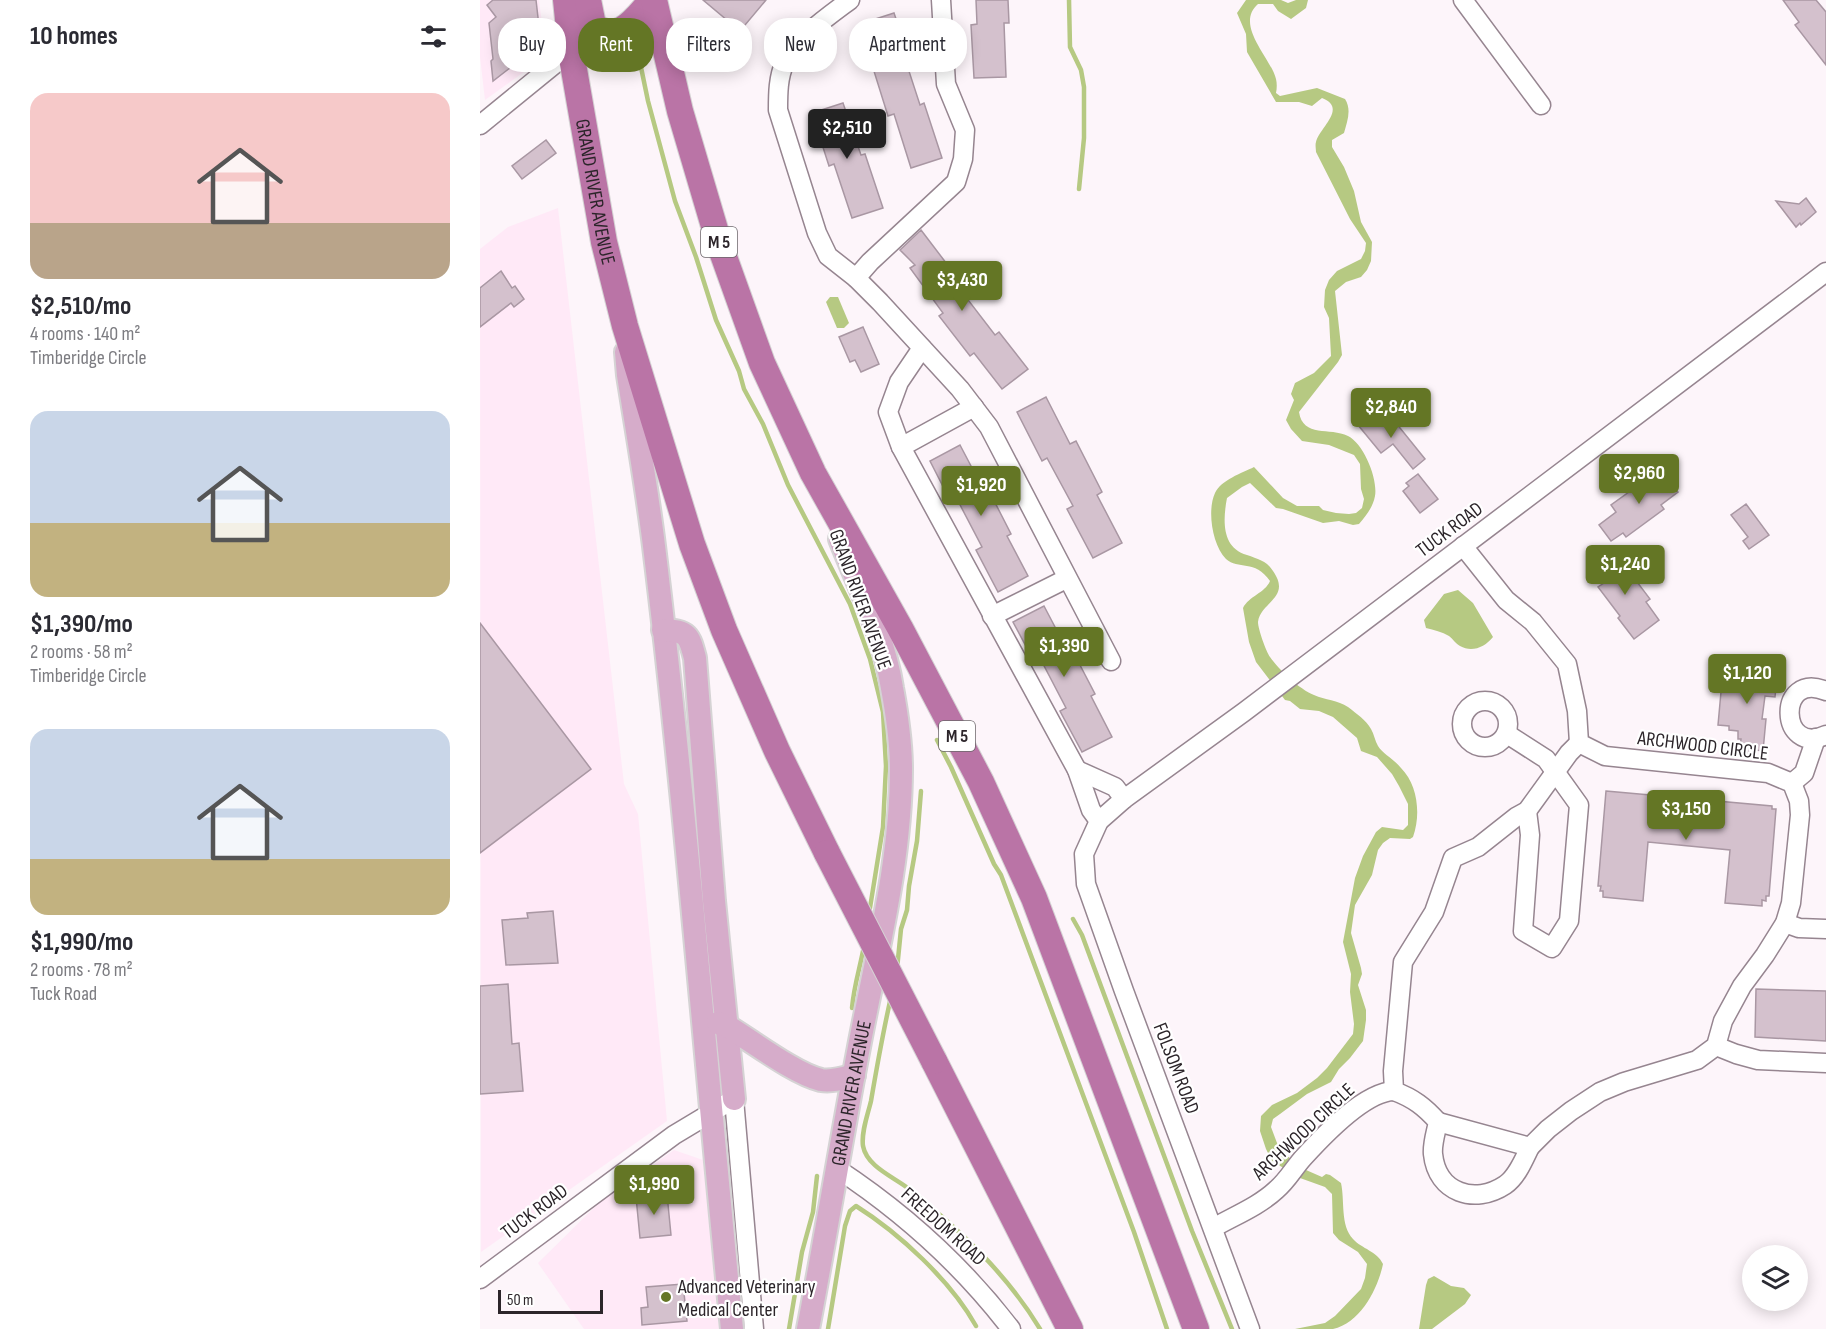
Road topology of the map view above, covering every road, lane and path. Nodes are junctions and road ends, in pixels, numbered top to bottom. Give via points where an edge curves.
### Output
1 (566, 0) edge
2 (588, 0) edge
3 (653, 0) edge
4 (850, 0) edge
5 (941, 0) edge
6 (1463, 0) edge
7 (572, 50) junction
8 (1541, 106) dead end
9 (480, 125) edge
10 (1826, 272) edge
11 (856, 278) junction
12 (625, 326) junction
13 (922, 348) junction
14 (974, 407) junction
15 (901, 447) junction
16 (813, 473) junction
17 (1463, 546) junction
18 (1066, 579) junction
19 (992, 616) junction
20 (663, 630) junction
21 (1111, 662) dead end
22 (1826, 691) edge
23 (1506, 734) dead end
24 (1821, 737) edge
25 (1579, 743) junction
26 (1077, 770) junction
27 (1556, 774) junction
28 (1792, 783) junction
29 (1124, 799) junction
30 (1527, 811) junction
31 (1099, 821) junction
32 (690, 883) junction
33 (714, 902) junction
34 (1785, 923) junction
35 (1826, 929) edge
36 (703, 1009) junction
37 (727, 1026) junction
38 (1716, 1046) junction
39 (1826, 1063) edge
40 (854, 1075) junction
41 (1394, 1092) junction
42 (734, 1099) junction
43 (711, 1113) junction
44 (1438, 1122) junction
45 (1530, 1147) junction
46 (836, 1168) junction
47 (1213, 1228) junction
48 (480, 1279) edge
49 (732, 1329) edge
50 (754, 1329) edge
51 (808, 1329) edge
52 (1011, 1329) edge
53 (1070, 1329) edge
54 (1196, 1329) edge
55 (1250, 1329) edge

1 - 7 highway, GRAND RIVER AVENUE
2 - 3 highway via 593,25 608,34 628,25
3 - 16 highway, GRAND RIVER AVENUE / M 5 via 680,111 719,243 762,363
4 - 11 street via 816,25 785,62 778,88 778,110 817,233 828,256
5 - 11 street via 946,84 965,129 963,159 956,182
6 - 8 street
7 - 9 street
7 - 12 highway, GRAND RIVER AVENUE via 604,242
10 - 17 street, TUCK ROAD
11 - 13 street
12 - 20 main road, GRAND RIVER AVENUE via 628,375
12 - 53 highway, bridge via 692,544 724,630 777,751
13 - 14 street
13 - 15 street via 899,382 888,412
14 - 15 street
14 - 18 street via 989,427
15 - 19 street
16 - 40 main road, GRAND RIVER AVENUE via 868,605 884,655 892,686 901,767 892,871
16 - 54 highway, M 5 via 981,782 1034,898
17 - 25 street via 1506,600 1533,622 1567,664
17 - 29 street, TUCK ROAD
18 - 19 street
18 - 21 street
19 - 26 street
20 - 32 main road, GRAND RIVER AVENUE
20 - 33 main road via 681,631 689,637 695,658
22 - 24 street via 1802,690 1788,711 1793,728 1807,738
23 - 27 street via 1546,759
24 - 28 street via 1804,772
25 - 27 street
25 - 28 street, ARCHWOOD CIRCLE via 1605,756 1768,773
26 - 29 street via 1115,787
26 - 31 street
27 - 30 street
27 - 30 street via 1579,804 1569,921 1552,948 1523,932 1530,835
28 - 34 street via 1800,814 1791,903
29 - 31 street, TUCK ROAD
30 - 41 street via 1478,847 1453,858 1434,912 1403,963
31 - 47 street, FOLSOM ROAD via 1084,854 1086,884
32 - 33 main road
32 - 36 main road, GRAND RIVER AVENUE
33 - 37 main road
34 - 35 street
34 - 38 street via 1742,986
36 - 37 main road via 716,1022
36 - 43 main road, GRAND RIVER AVENUE
37 - 40 main road via 803,1074 823,1081
37 - 42 main road
38 - 39 street via 1758,1060
38 - 45 street via 1697,1060 1600,1092
40 - 46 main road, GRAND RIVER AVENUE
41 - 44 street via 1411,1098
41 - 47 street, ARCHWOOD CIRCLE via 1368,1099 1331,1130 1277,1190
42 - 43 street, TUCK ROAD
42 - 50 street
43 - 48 street, TUCK ROAD via 674,1135
43 - 49 main road, GRAND RIVER AVENUE
44 - 45 street
44 - 45 street via 1432,1153 1438,1174 1456,1192 1482,1196 1506,1184
46 - 51 main road, GRAND RIVER AVENUE
46 - 52 street, FREEDOM ROAD via 950,1258
47 - 55 street, FOLSOM ROAD

